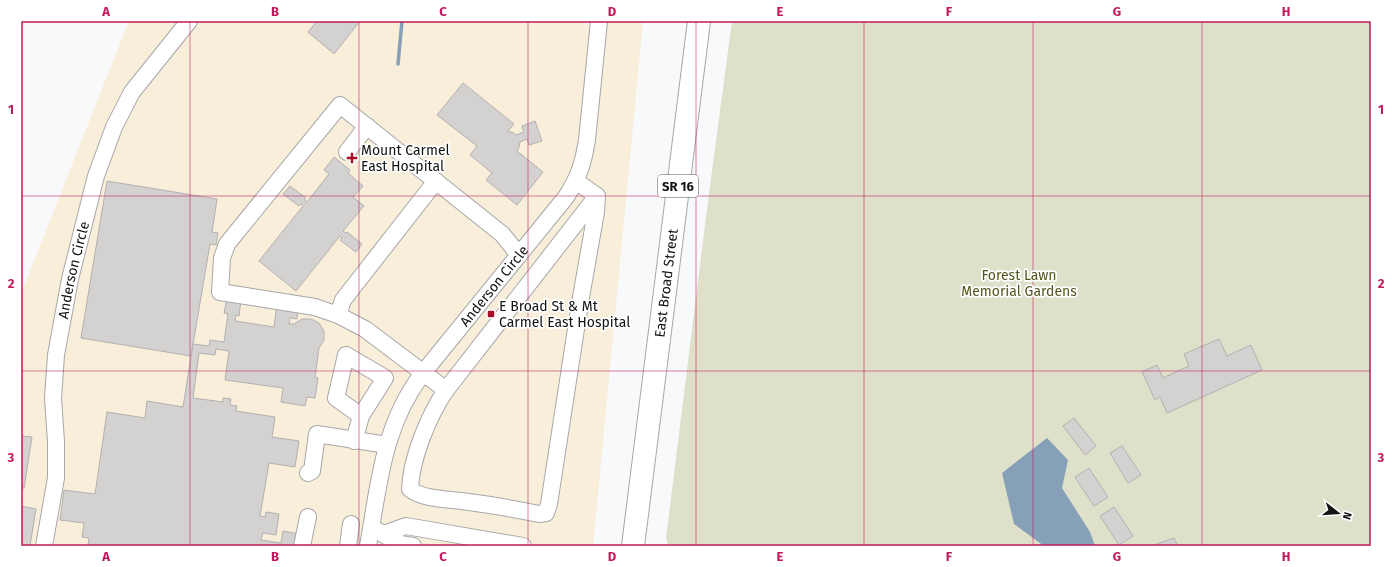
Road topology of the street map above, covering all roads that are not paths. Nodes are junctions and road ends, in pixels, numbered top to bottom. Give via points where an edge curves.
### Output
1 (189, 21) edge
2 (599, 21) edge
3 (698, 23) edge
4 (367, 126) junction
5 (346, 152) dead end
6 (436, 180) junction
7 (576, 181) junction
8 (597, 196) junction
9 (519, 255) junction
10 (338, 315) junction
11 (424, 373) junction
12 (446, 390) junction
13 (361, 416) dead end
14 (354, 441) junction
15 (387, 445) junction
16 (308, 473) dead end
17 (308, 517) dead end
18 (351, 524) dead end
19 (378, 530) junction
20 (44, 546) edge
21 (302, 546) edge
22 (348, 546) edge
23 (368, 546) edge
24 (413, 546) edge
25 (523, 546) edge
26 (633, 546) edge

1 - 20 street, Anderson Circle via 132,92 114,127 96,176 70,279 56,355 53,398 56,478
2 - 7 street, Anderson Circle via 587,140 584,159
3 - 26 highway, East Broad Street / SR 16
4 - 5 street
4 - 6 street
4 - 10 street via 340,105 227,244 222,258 220,292 315,307
6 - 9 street via 502,234
6 - 10 street via 343,300
7 - 8 street
7 - 9 street, Anderson Circle
8 - 12 street
8 - 12 street via 546,513 428,496 410,489 410,478 422,436
9 - 11 street, Anderson Circle
10 - 11 street via 365,329
11 - 12 street
11 - 15 street, Anderson Circle via 401,408
13 - 14 street
14 - 15 street
14 - 16 street via 317,434 312,471
15 - 19 street, Anderson Circle via 378,485
17 - 21 street
18 - 22 street
19 - 23 street, Anderson Circle
19 - 24 street via 400,544
19 - 25 street via 406,526

